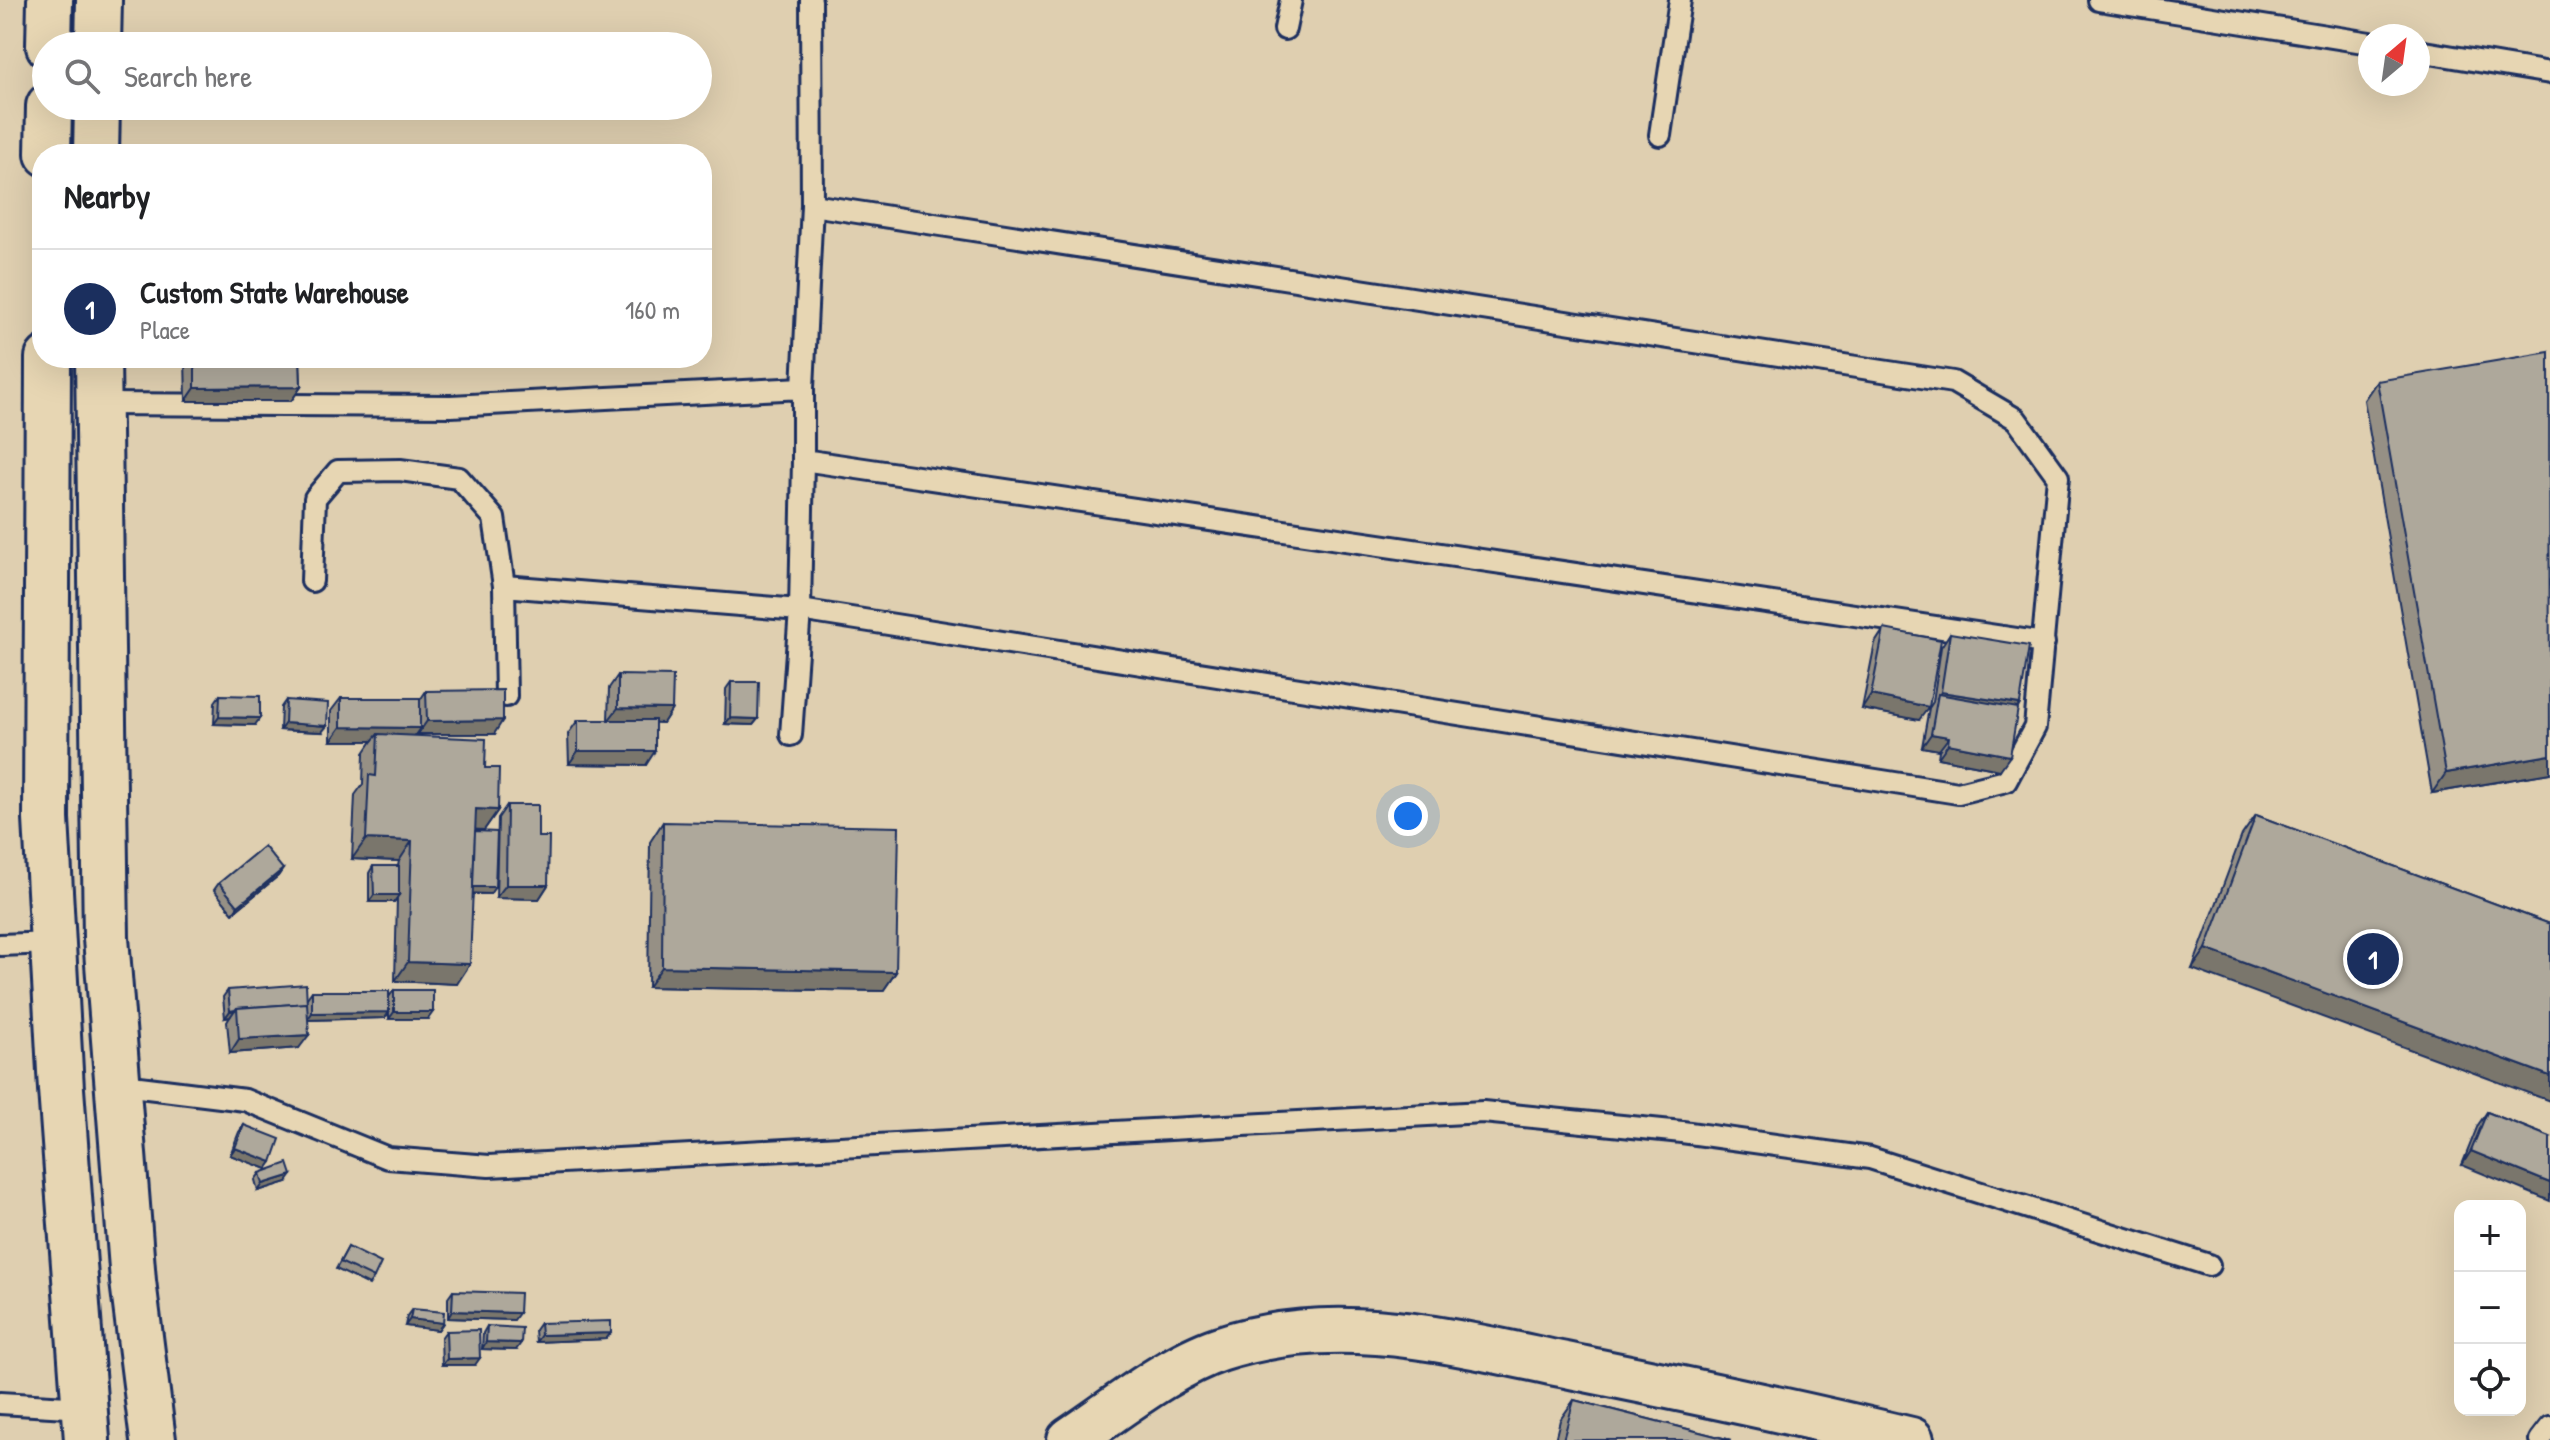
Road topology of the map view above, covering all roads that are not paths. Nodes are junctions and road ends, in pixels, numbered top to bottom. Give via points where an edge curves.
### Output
1 (50, 0) edge
2 (99, 0) edge
3 (811, 0) edge
4 (1291, 0) edge
5 (1680, 0) edge
6 (2099, 0) edge
7 (1285, 29) dead end
8 (49, 32) edge
9 (98, 32) edge
10 (2358, 41) edge
11 (2430, 53) edge
12 (2550, 73) edge
13 (49, 120) edge
14 (97, 120) edge
15 (1660, 135) dead end
16 (48, 144) edge
17 (96, 144) edge
18 (812, 205) junction
19 (48, 368) edge
20 (98, 368) edge
21 (803, 388) junction
22 (99, 404) junction
23 (803, 460) junction
24 (312, 581) dead end
25 (504, 586) junction
26 (800, 610) junction
27 (2044, 643) junction
28 (506, 696) edge
29 (791, 735) dead end
30 (51, 943) junction
31 (0, 945) edge
32 (115, 1084) junction
33 (2209, 1265) dead end
34 (0, 1403) edge
35 (1127, 1403) junction
36 (86, 1424) edge
37 (2550, 1427) edge
38 (153, 1440) edge
39 (1070, 1440) edge
40 (1097, 1440) edge
41 (1911, 1440) edge
42 (2540, 1440) edge

1 - 8 street
2 - 9 street
3 - 18 lane
4 - 7 lane
5 - 15 lane
6 - 10 lane
11 - 12 lane
13 - 16 street
14 - 17 street
18 - 21 lane
18 - 27 lane via 1953,382 2016,419 2058,477
19 - 30 street via 46,819
20 - 22 street
21 - 22 lane via 451,406
21 - 23 lane
22 - 32 street via 104,862
23 - 26 lane
23 - 27 lane
24 - 25 lane via 315,498 338,471 400,470 459,478 494,518
25 - 26 lane
25 - 28 lane
26 - 27 lane via 1958,793 2006,781 2035,727
26 - 29 lane
30 - 31 lane
30 - 36 street
32 - 33 lane via 245,1100 388,1158 489,1166 1483,1112 1870,1158
32 - 38 street
34 - 36 lane
35 - 39 street
35 - 40 street
35 - 41 street via 1219,1349 1299,1331 1343,1328 1422,1337
37 - 42 lane

